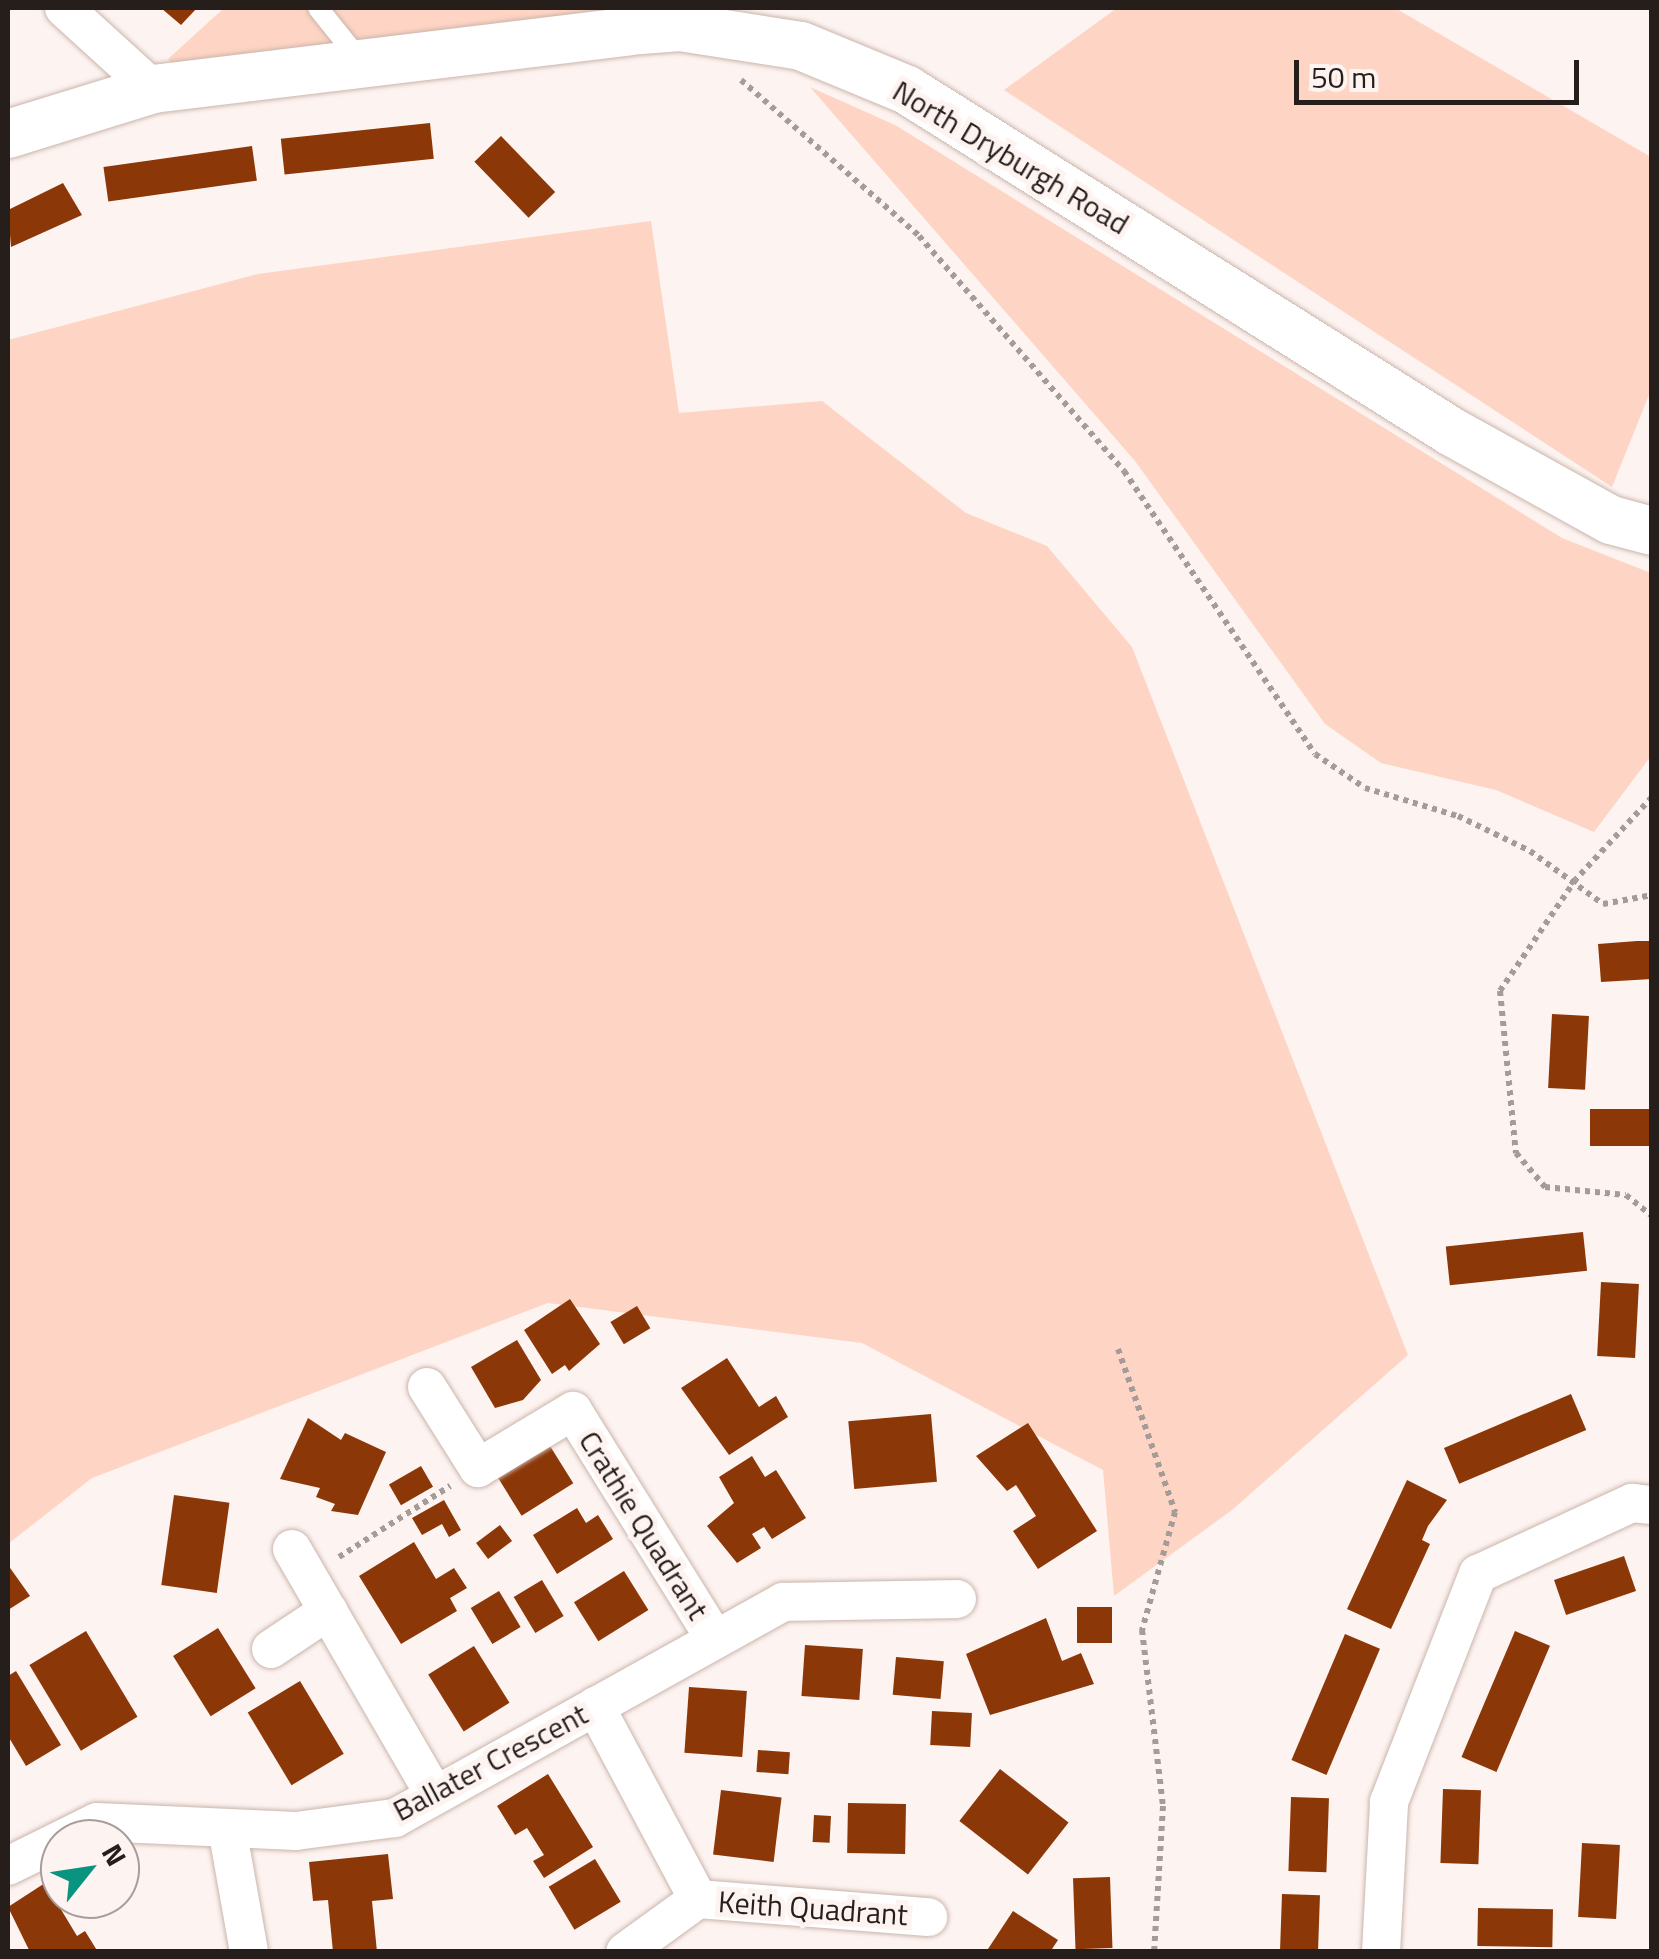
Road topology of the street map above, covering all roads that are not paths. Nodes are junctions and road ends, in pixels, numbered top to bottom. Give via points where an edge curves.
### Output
1 (64, 8) edge
2 (318, 8) edge
3 (364, 65) junction
4 (153, 89) junction
5 (8, 134) edge
6 (1652, 531) edge
7 (427, 1388) dead end
8 (1652, 1505) edge
9 (300, 1563) road end
10 (957, 1599) dead end
11 (328, 1611) junction
12 (715, 1639) junction
13 (272, 1649) dead end
14 (595, 1706) junction
15 (434, 1796) junction
16 (227, 1828) junction
17 (8, 1866) edge
18 (698, 1899) junction
19 (928, 1917) dead end
20 (249, 1952) edge
21 (624, 1952) edge
22 (1381, 1952) edge

1 - 4 street
2 - 3 lane
3 - 4 street, North Dryburgh Road
3 - 6 street, North Dryburgh Road via 680,27 801,46 907,90 1452,432 1611,520
4 - 5 street, North Dryburgh Road
7 - 12 street, Crathie Quadrant via 478,1468 573,1411
8 - 22 street via 1632,1503 1478,1574 1389,1802
9 - 11 street
10 - 12 street, Ballater Crescent via 783,1602
11 - 13 street
11 - 15 street
12 - 14 street, Ballater Crescent
14 - 15 street, Ballater Crescent
14 - 18 street
15 - 16 street, Ballater Crescent via 395,1818 296,1831
16 - 17 street, Ballater Crescent via 97,1822
16 - 20 street
18 - 19 street, Keith Quadrant
18 - 21 street

